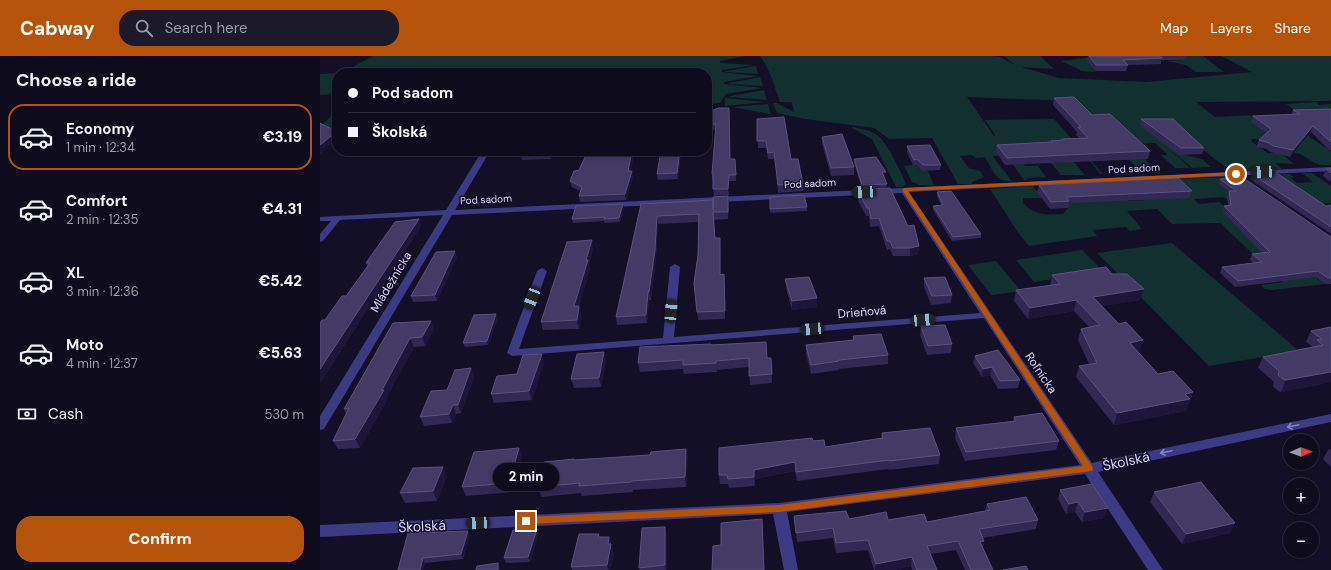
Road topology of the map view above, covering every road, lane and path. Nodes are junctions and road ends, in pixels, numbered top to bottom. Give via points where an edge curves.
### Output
1 (483, 156) edge
2 (1331, 169) edge
3 (1236, 174) junction
4 (1248, 182) edge
5 (904, 190) junction
6 (448, 212) junction
7 (338, 218) junction
8 (320, 219) edge
9 (320, 239) edge
10 (675, 267) dead end
11 (542, 271) dead end
12 (987, 315) junction
13 (668, 341) junction
14 (1331, 418) edge
15 (320, 426) edge
16 (1089, 469) junction
17 (779, 508) junction
18 (320, 531) edge
19 (790, 570) edge
20 (1156, 570) edge

1 - 6 street, Mládežnícka
2 - 3 street, Pod sadom
3 - 4 street
3 - 5 street, Pod sadom
5 - 6 street, Pod sadom
5 - 12 street, Roľnícka
6 - 7 street, Pod sadom
6 - 15 street, Mládežnícka
7 - 8 street, Pod sadom
7 - 9 street
10 - 13 street
11 - 13 street, Drieňová via 512,353
12 - 13 street, Drieňová
12 - 16 street, Roľnícka
14 -> 16 street, Školská
16 - 17 street, Školská
16 - 20 street, Roľnícka
17 - 18 street, Školská
17 - 19 street

